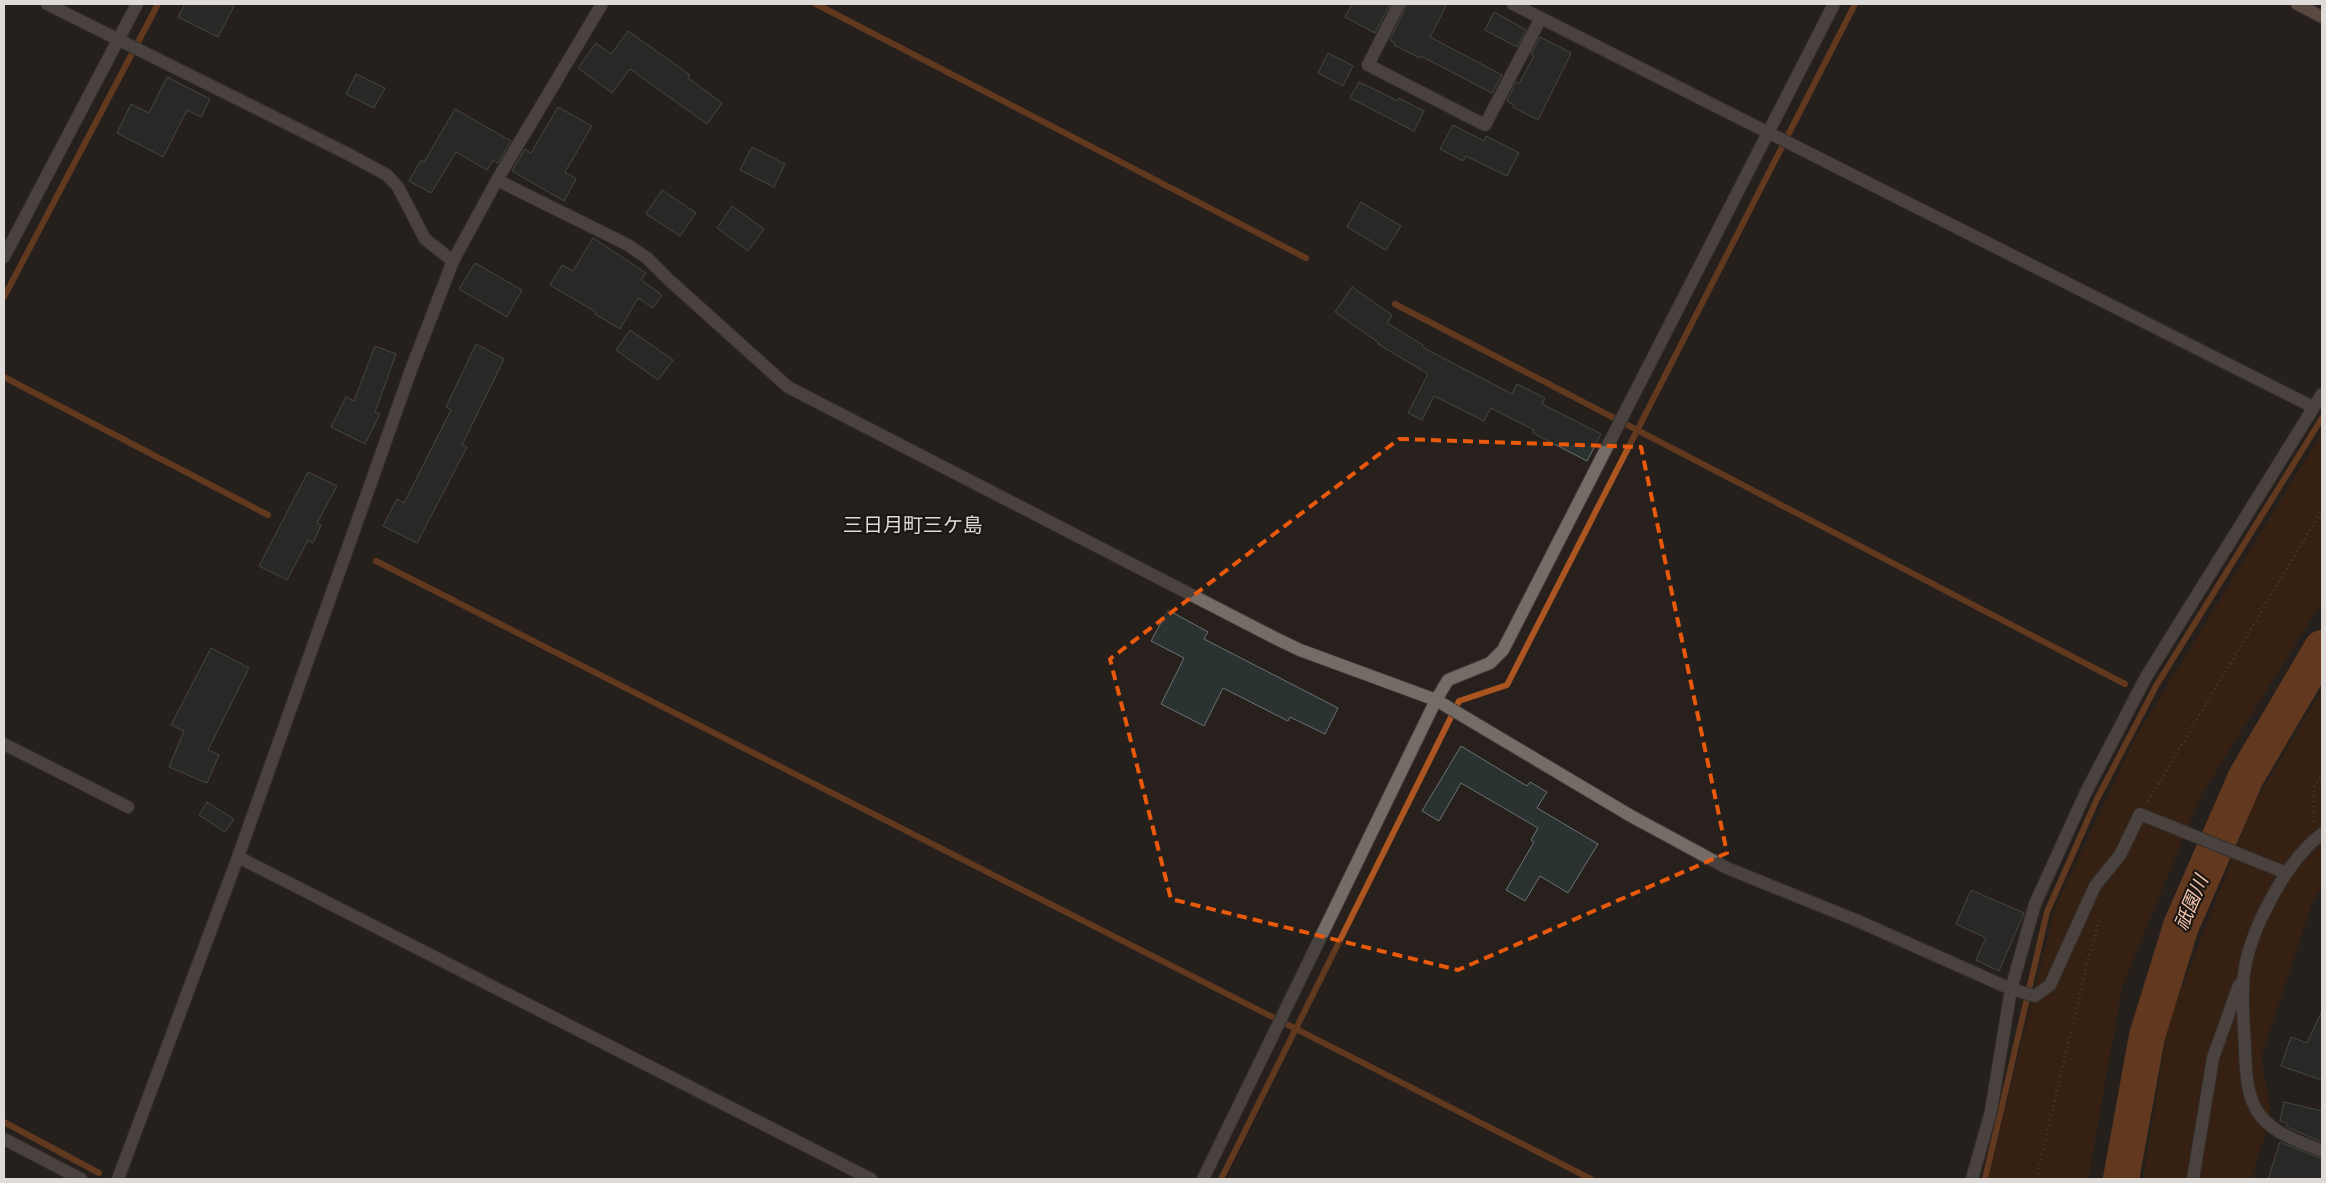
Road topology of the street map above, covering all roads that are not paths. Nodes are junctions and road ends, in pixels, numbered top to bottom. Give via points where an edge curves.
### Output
1 (47, 4) edge
2 (137, 4) edge
3 (602, 4) edge
4 (1399, 4) edge
5 (1513, 4) edge
6 (1834, 4) edge
7 (2297, 4) edge
8 (2322, 17) edge
9 (1541, 18) junction
10 (118, 40) junction
11 (1768, 132) junction
12 (497, 180) junction
13 (4, 257) edge
14 (453, 261) junction
15 (2322, 394) edge
16 (2313, 407) junction
17 (1436, 700) junction
18 (4, 744) edge
19 (128, 807) dead end
20 (2318, 837) edge
21 (238, 857) junction
22 (2286, 873) junction
23 (2244, 974) junction
24 (2011, 989) junction
25 (4, 1139) edge
26 (2322, 1151) edge
27 (81, 1179) edge
28 (118, 1179) edge
29 (871, 1179) edge
30 (1203, 1179) edge
31 (1972, 1179) edge
32 (2193, 1179) edge

1 - 10 street
2 - 10 street
3 - 12 street
4 - 9 street via 1368,64 1485,125
5 - 9 street
6 - 11 street
7 - 8 street
9 - 11 street
10 - 13 street
10 - 14 street via 387,176 398,187 425,239
11 - 16 street
11 - 17 street via 1503,650 1490,663 1448,680
12 - 14 street
12 - 17 street via 628,244 788,387 1279,640
14 - 21 street via 412,367
15 - 16 street
16 - 24 street via 2146,677 2086,792 2035,904
17 - 24 street via 1631,816 1727,868
17 - 30 street
18 - 19 street
20 - 22 street
21 - 28 street
21 - 29 street
22 - 23 street via 2249,947
22 - 24 street via 2140,814 2120,855 2095,886 2050,985 2035,996
23 - 26 street via 2242,1000 2248,1086 2256,1110 2270,1126
23 - 32 street via 2212,1058
24 - 31 street via 1991,1111
25 - 27 street

